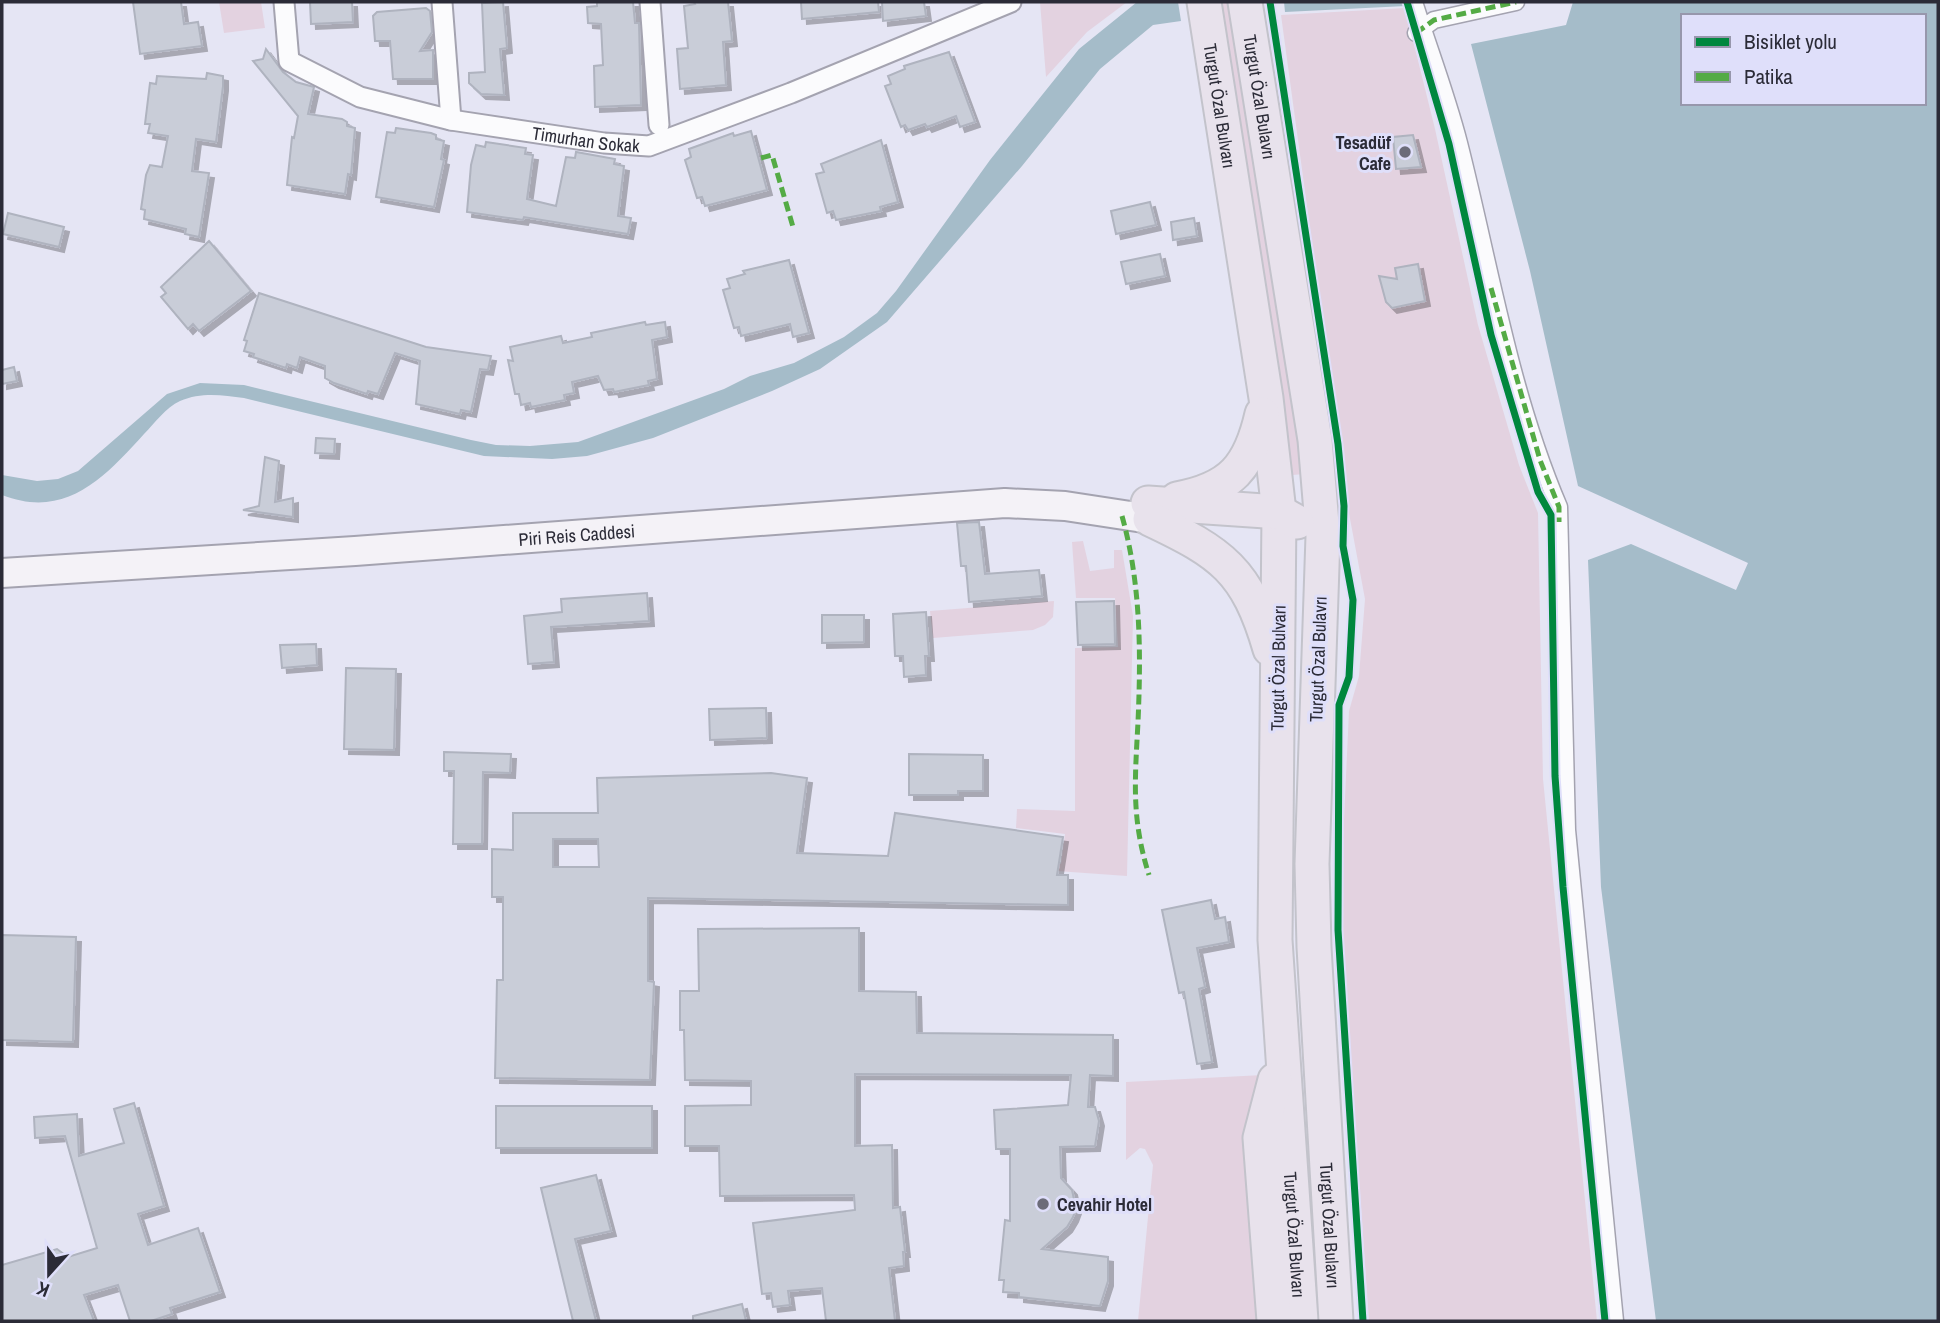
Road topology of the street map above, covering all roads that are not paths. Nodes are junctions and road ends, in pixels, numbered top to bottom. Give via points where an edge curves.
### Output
1 (284, 2) edge
2 (442, 2) edge
3 (650, 2) edge
4 (1011, 2) edge
5 (1516, 2) edge
6 (1415, 3) edge
7 (1245, 9) edge
8 (1206, 11) edge
9 (1420, 31) junction
10 (451, 120) junction
11 (659, 124) dead end
12 (1266, 398) junction
13 (1149, 511) junction
14 (1280, 525) junction
15 (1323, 536) junction
16 (2, 558) edge
17 (2, 573) edge
18 (1277, 671) junction
19 (1284, 1047) junction
20 (1271, 1315) edge
21 (1301, 1321) edge
22 (1336, 1321) edge
23 (1615, 1321) edge

1 - 10 street, Timurhan Sokak via 289,61 360,97
2 - 10 street
3 - 11 street
4 - 10 street, Timurhan Sokak via 767,103 649,146
5 - 9 street via 1434,20
6 - 9 street
7 - 15 highway, Turgut Özal Bulavrı via 1315,440
8 - 12 highway, Turgut Özal Bulvarı
9 - 23 street via 1459,142 1507,351 1559,507 1567,830
12 - 13 highway via 1257,436 1239,471 1219,487
12 - 14 highway, Turgut Özal Bulvarı
13 - 14 highway
13 - 16 main road, Piri Reis Caddesi via 1002,488 522,530
13 - 17 main road, Piri Reis Caddesi via 1005,503
13 - 18 highway via 1207,547 1249,590
14 - 15 highway
14 - 18 highway, Turgut Özal Bulvarı
15 - 22 highway, Turgut Özal Bulavrı via 1312,864
18 - 19 highway, Turgut Özal Bulvarı via 1275,940
19 - 20 highway via 1260,1138
19 - 21 highway, Turgut Özal Bulvarı

